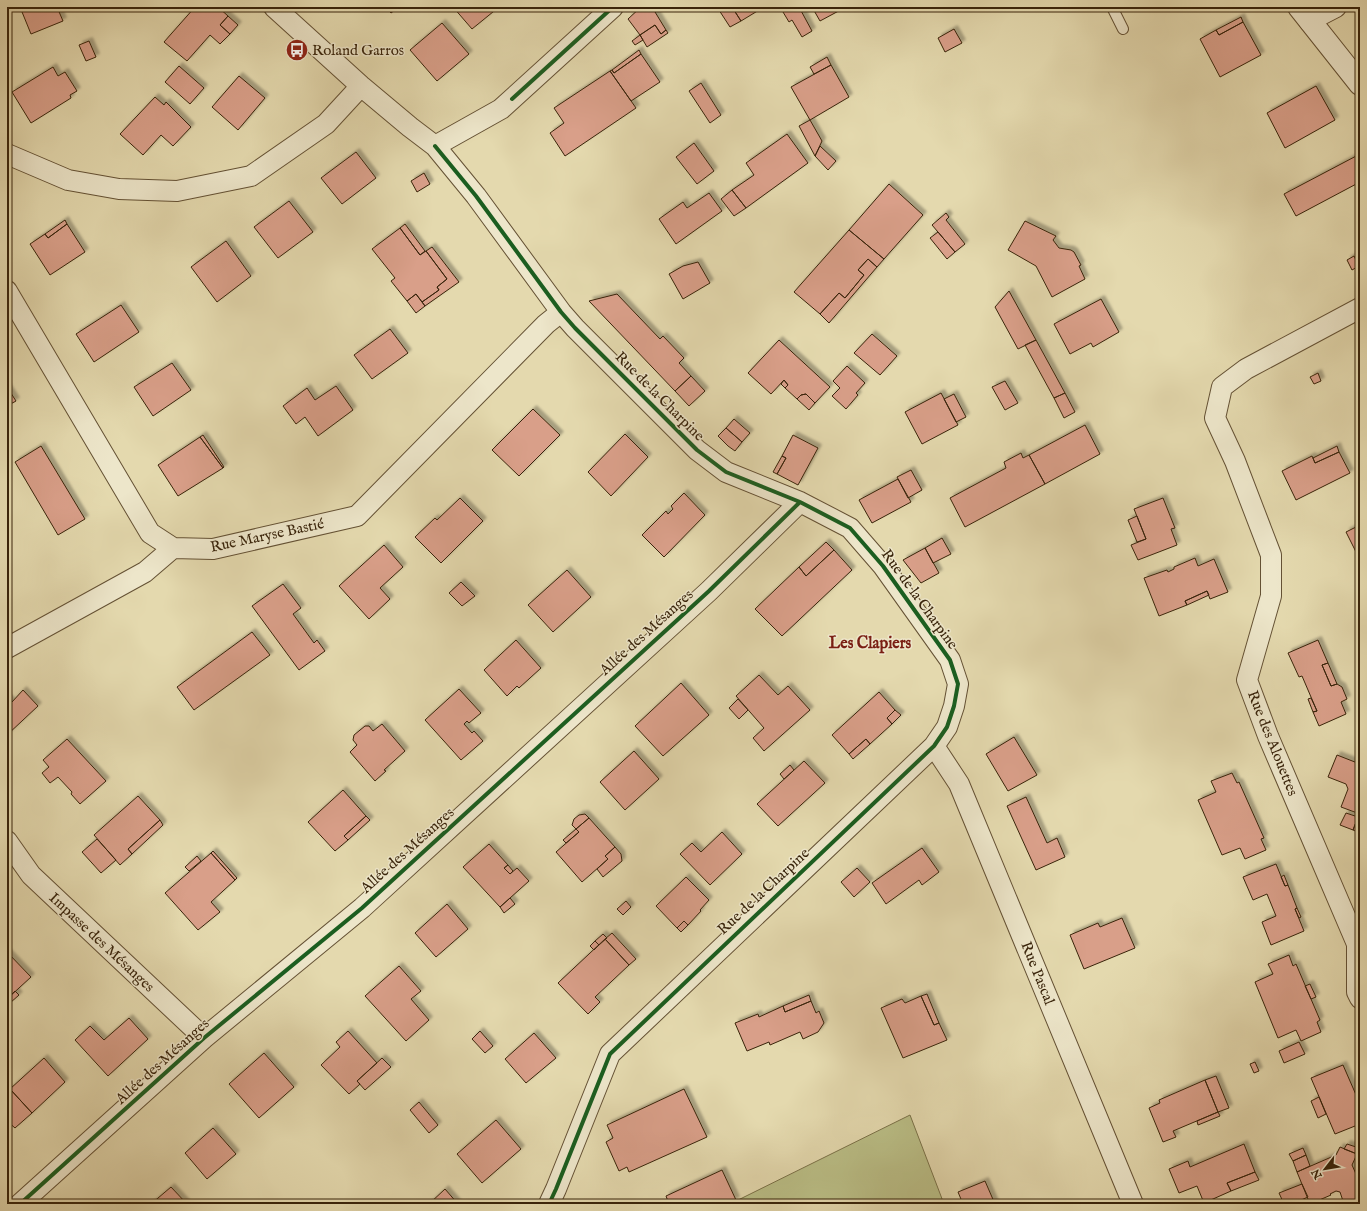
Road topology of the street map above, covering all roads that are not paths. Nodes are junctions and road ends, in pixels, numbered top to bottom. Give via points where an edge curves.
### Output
1 (274, 7) edge
2 (613, 7) edge
3 (1112, 7) edge
4 (1336, 7) edge
5 (1304, 14) edge
6 (1124, 29) dead end
7 (1360, 84) edge
8 (361, 86) junction
9 (434, 146) junction
10 (7, 154) edge
11 (7, 291) edge
12 (1360, 308) edge
13 (560, 312) junction
14 (800, 502) junction
15 (173, 548) junction
16 (7, 648) edge
17 (934, 746) junction
18 (7, 841) edge
19 (1360, 998) edge
20 (204, 1038) junction
21 (557, 1199) edge
22 (20, 1204) edge
23 (1133, 1204) edge

1 - 8 street, Rue de la Charpine
2 - 9 street via 501,109
3 - 6 lane
4 - 5 street
5 - 7 street
8 - 9 street, Rue de la Charpine
8 - 10 street via 326,124 251,176 177,191 119,189 68,180
9 - 13 street, Rue de la Charpine via 476,196
11 - 15 street via 150,533
12 - 19 street, Rue des Alouettes via 1246,369 1222,387 1215,418 1235,461 1271,554 1271,596 1247,680 1268,736 1357,944 1357,992
13 - 14 street, Rue de la Charpine via 697,450 726,472
13 - 15 street, Rue Maryse Bastié via 357,516 212,549
14 - 17 street, Rue de la Charpine via 850,528 883,566 950,660 958,684 954,706 947,727
14 - 20 street, Allée des Mésanges via 709,591 362,908
15 - 16 street via 145,572
17 - 21 street, Rue de la Charpine via 610,1054
17 - 23 street, Rue Pascal via 959,784
18 - 20 street, Impasse des Mésanges via 31,875
20 - 22 street, Allée des Mésanges

